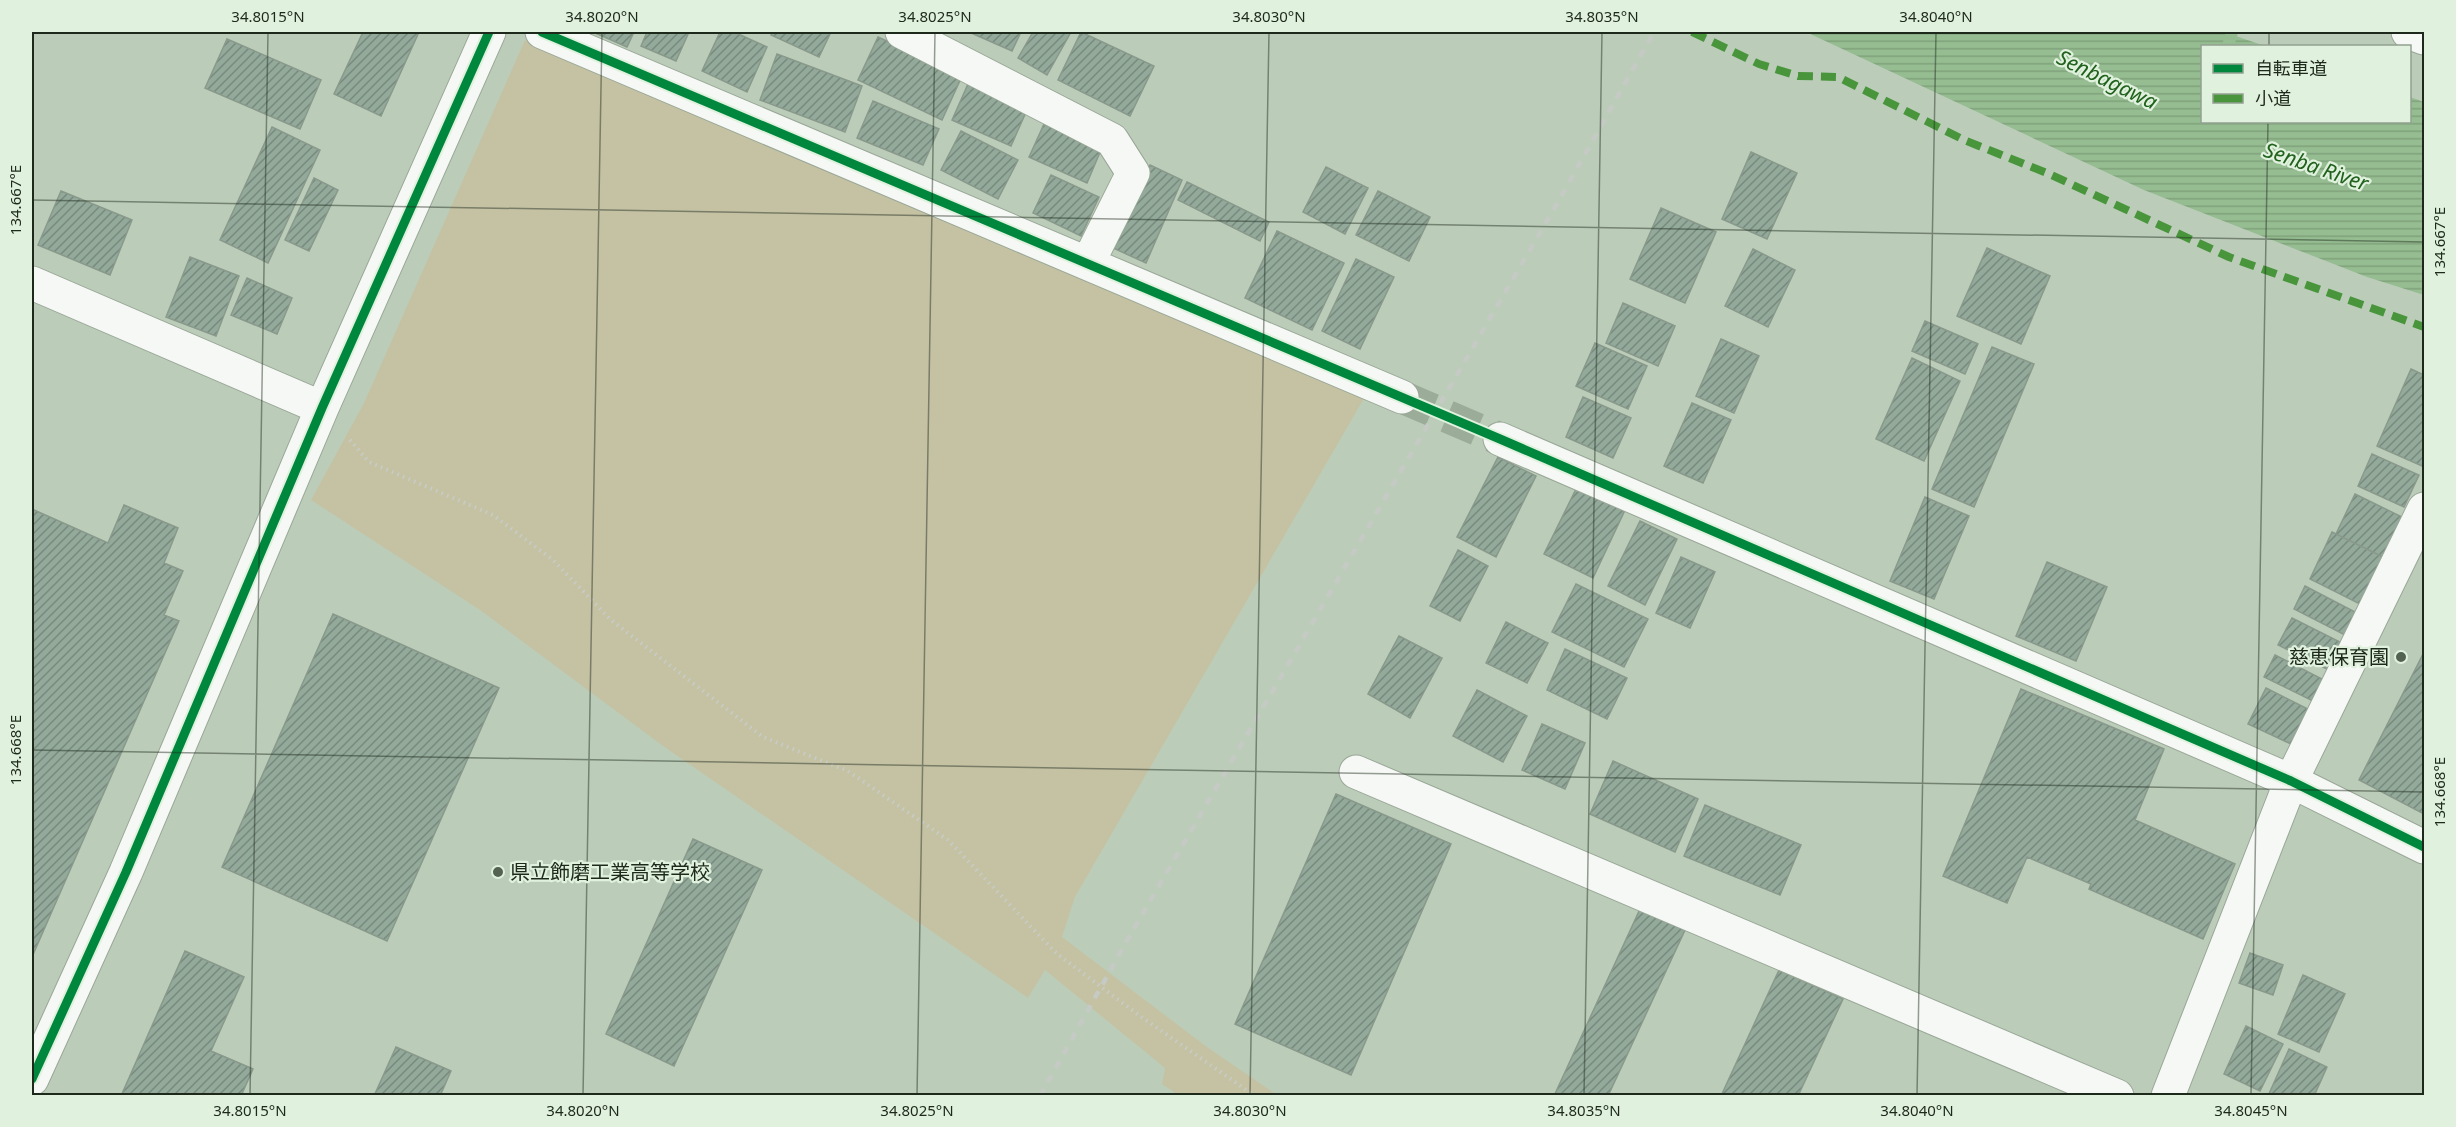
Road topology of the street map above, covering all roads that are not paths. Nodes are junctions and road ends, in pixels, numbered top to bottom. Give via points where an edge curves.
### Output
1 (489, 32) edge
2 (542, 32) edge
3 (902, 32) edge
4 (2408, 32) edge
5 (2424, 38) edge
6 (1088, 263) junction
7 (32, 283) edge
8 (1402, 397) tunnel mouth
9 (322, 408) junction
10 (1500, 439) tunnel mouth
11 (2424, 509) edge
12 (1356, 772) dead end
13 (2291, 781) junction
14 (2424, 847) edge
15 (33, 1070) edge
16 (2117, 1095) edge
17 (2168, 1095) edge

1 - 9 street
2 - 6 street
3 - 6 street via 1112,140 1133,173
4 - 5 street
6 - 8 street
7 - 9 street
9 - 15 street via 126,872
10 - 13 street
11 - 13 street
12 - 16 street
13 - 14 street
13 - 17 street

